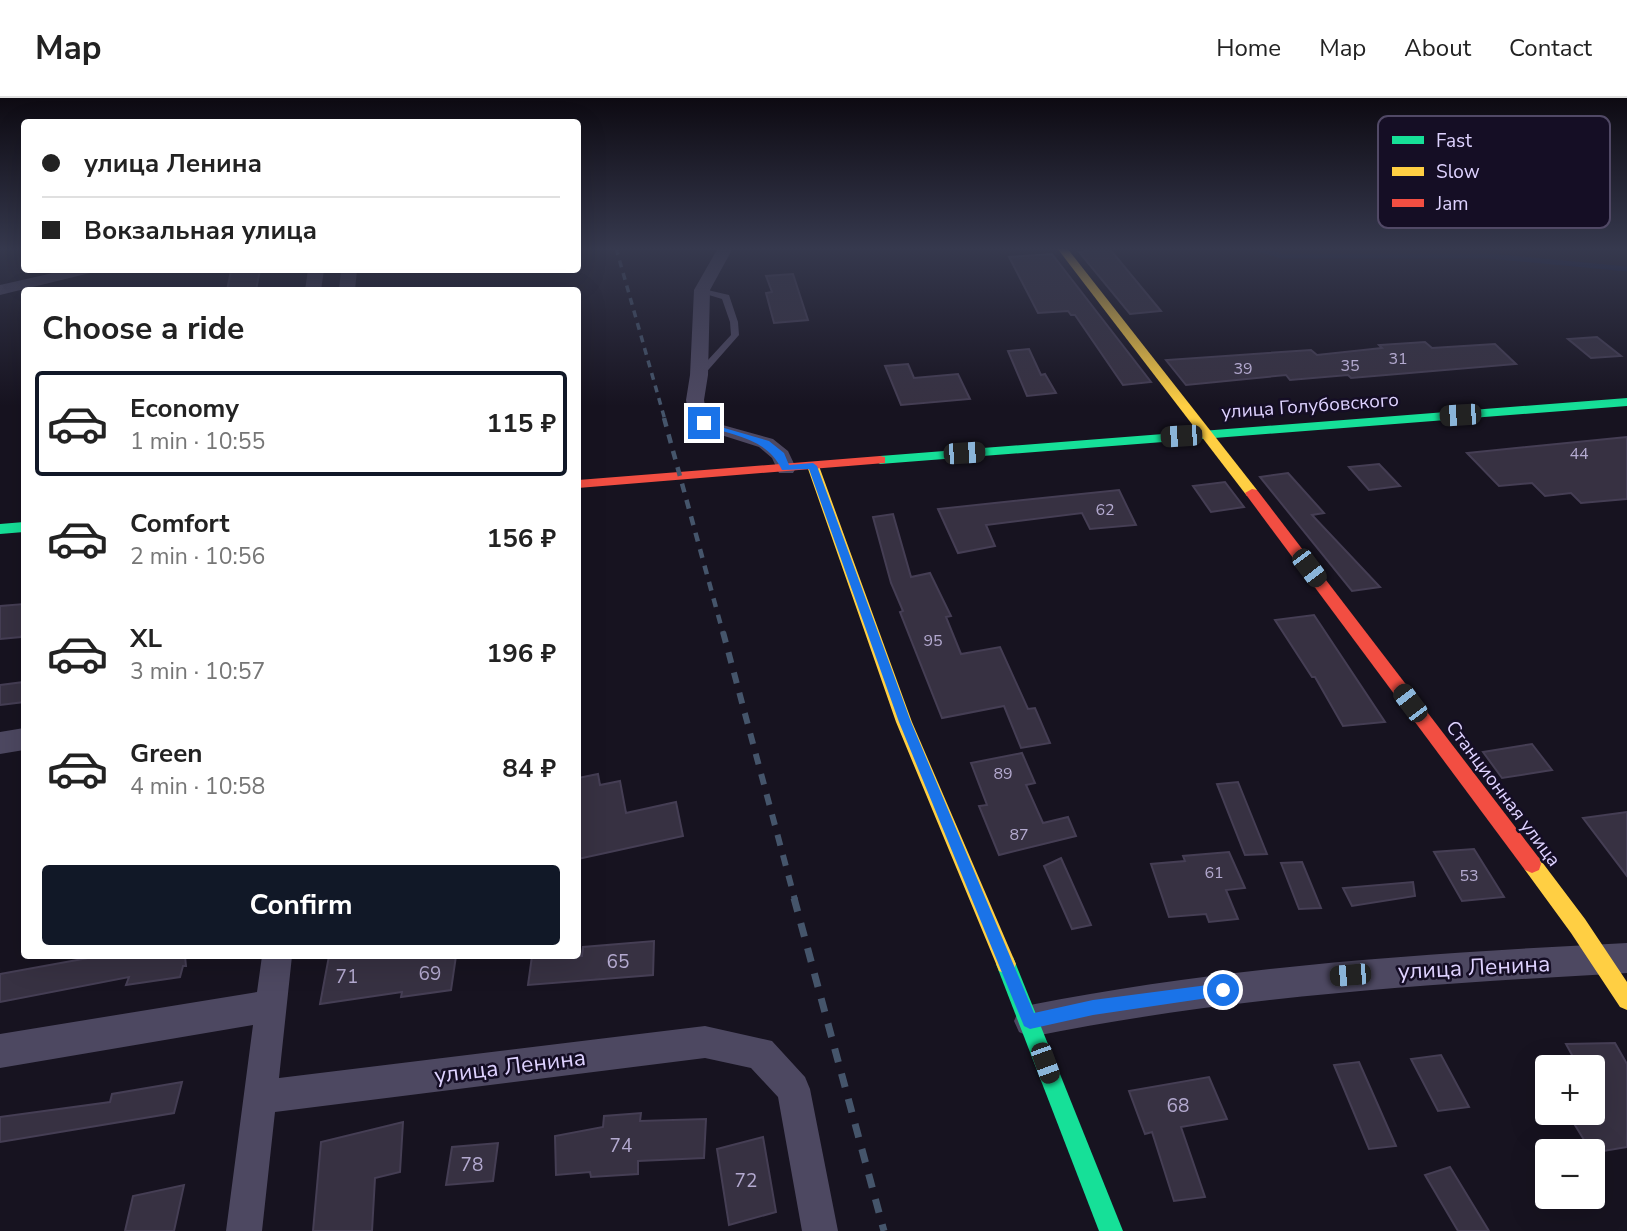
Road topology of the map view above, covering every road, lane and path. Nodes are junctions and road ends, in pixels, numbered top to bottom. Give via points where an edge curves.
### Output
1 (702, 301) edge
2 (727, 301) edge
3 (1104, 301) edge
4 (699, 375) junction
5 (1627, 402) edge
6 (1208, 434) junction
7 (813, 466) junction
8 (786, 468) junction
9 (581, 484) edge
10 (21, 527) edge
11 (0, 529) edge
12 (21, 740) edge
13 (0, 743) edge
14 (277, 959) edge
15 (1614, 959) edge
16 (1627, 1000) edge
17 (269, 1006) junction
18 (1030, 1021) junction
19 (0, 1051) edge
20 (259, 1097) junction
21 (244, 1231) edge
22 (820, 1231) edge
23 (1111, 1231) edge

1 - 4 street
2 - 4 lane via 735,335
3 - 6 street, Станционная улица
4 - 8 street via 695,400 704,423 766,443 781,456
5 - 6 street, улица Голубовского
6 - 7 street, улица Голубовского
6 - 15 street, Станционная улица
7 - 8 street, улица Голубовского
7 - 18 street via 905,722
8 - 9 street, улица Голубовского
10 - 11 street
12 - 13 street
14 - 17 street
15 - 16 street, Станционная улица
15 - 18 street, улица Ленина via 1327,977 1093,1007
17 - 19 street
17 - 20 street
18 - 23 street
20 - 21 street
20 - 22 street, улица Ленина via 705,1042 760,1053 793,1089

